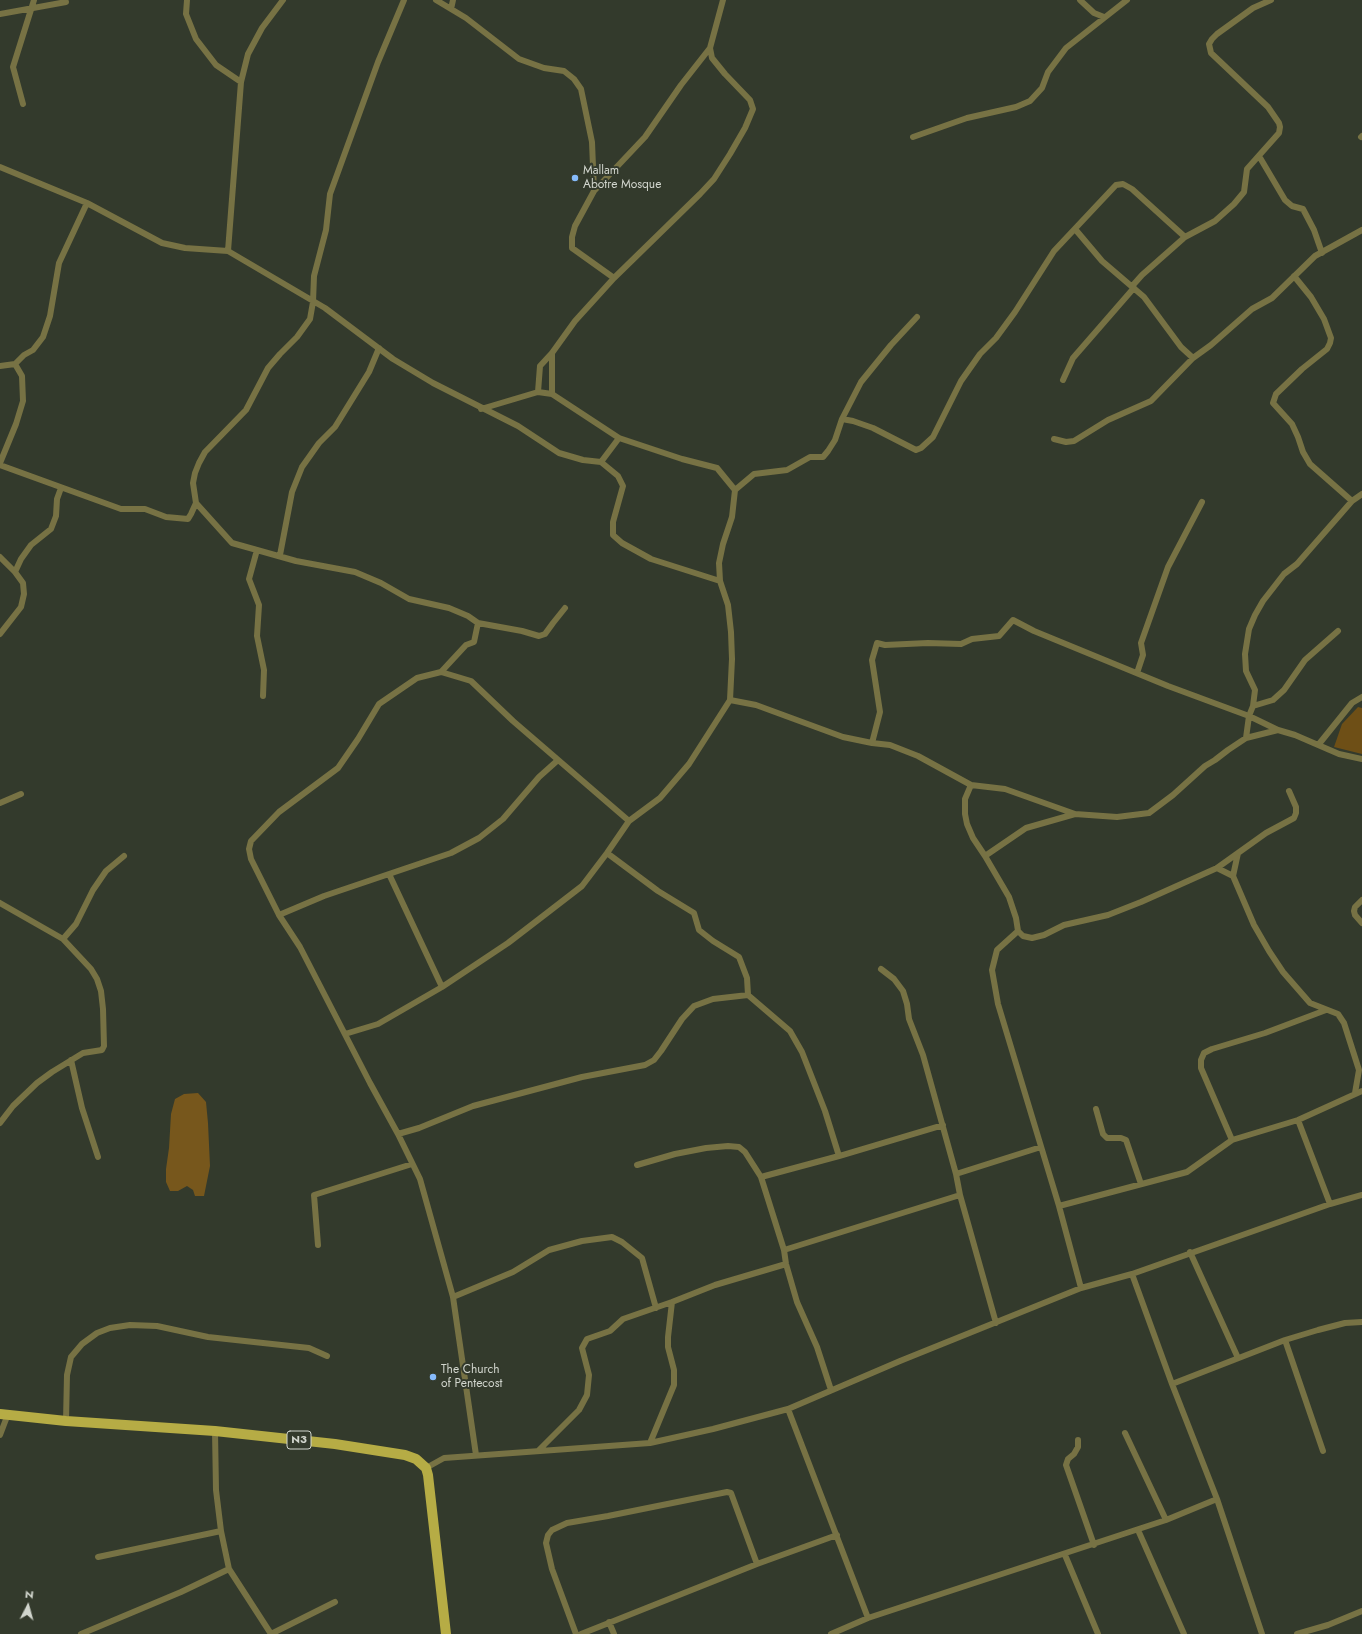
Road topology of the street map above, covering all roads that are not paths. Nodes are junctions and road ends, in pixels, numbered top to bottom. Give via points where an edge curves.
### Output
1 (34, 0) edge
2 (187, 0) edge
3 (283, 0) edge
4 (404, 0) edge
5 (436, 0) edge
6 (453, 0) edge
7 (723, 0) edge
8 (1080, 0) edge
9 (1127, 0) edge
10 (1271, 0) edge
11 (66, 2) dead end
12 (31, 9) junction
13 (451, 9) junction
14 (0, 14) edge
15 (1104, 17) junction
16 (710, 48) junction
17 (241, 82) junction
18 (23, 104) dead end
19 (913, 137) dead end
20 (1259, 156) junction
21 (0, 167) edge
22 (594, 191) junction
23 (87, 203) junction
24 (1075, 229) junction
25 (1362, 230) edge
26 (1185, 237) junction
27 (228, 251) junction
28 (1322, 253) junction
29 (1294, 276) junction
30 (614, 278) junction
31 (1133, 289) junction
32 (313, 302) junction
33 (917, 317) dead end
34 (379, 348) junction
35 (552, 353) junction
36 (1193, 358) junction
37 (15, 364) junction
38 (0, 366) edge
39 (1063, 380) dead end
40 (538, 392) junction
41 (552, 394) junction
42 (481, 409) junction
43 (842, 419) junction
44 (619, 438) junction
45 (1054, 439) dead end
46 (601, 462) junction
47 (0, 464) edge
48 (61, 488) junction
49 (735, 490) junction
50 (1362, 494) edge
51 (1352, 501) junction
52 (1202, 502) dead end
53 (196, 503) junction
54 (257, 550) junction
55 (280, 556) junction
56 (0, 557) edge
57 (15, 572) junction
58 (720, 581) junction
59 (565, 608) dead end
60 (478, 623) junction
61 (1338, 631) dead end
62 (0, 634) edge
63 (441, 672) junction
64 (1137, 673) junction
65 (263, 696) dead end
66 (1362, 697) edge
67 (730, 700) junction
68 (1253, 706) junction
69 (1249, 716) junction
70 (1278, 730) junction
71 (1246, 738) junction
72 (872, 743) junction
73 (1319, 744) junction
74 (1362, 759) edge
75 (558, 760) junction
76 (971, 785) junction
77 (1289, 792) dead end
78 (21, 794) dead end
79 (0, 803) edge
80 (1075, 814) junction
81 (629, 821) junction
82 (607, 853) junction
83 (1238, 854) junction
84 (124, 856) dead end
85 (986, 856) junction
86 (1217, 868) junction
87 (389, 874) junction
88 (1233, 876) junction
89 (1362, 900) edge
90 (0, 903) edge
91 (279, 914) junction
92 (1362, 923) edge
93 (1018, 931) junction
94 (63, 940) junction
95 (881, 969) dead end
96 (442, 987) junction
97 (748, 994) junction
98 (1326, 1010) junction
99 (345, 1034) junction
100 (71, 1060) junction
101 (1360, 1071) edge
102 (1362, 1091) edge
103 (1355, 1093) junction
104 (1096, 1109) dead end
105 (1298, 1120) junction
106 (0, 1123) edge
107 (943, 1125) junction
108 (398, 1134) junction
109 (1232, 1140) junction
110 (1041, 1147) junction
111 (839, 1156) junction
112 (98, 1157) dead end
113 (412, 1164) junction
114 (637, 1165) dead end
115 (956, 1174) junction
116 (762, 1177) junction
117 (1141, 1184) junction
118 (960, 1195) junction
119 (1362, 1195) edge
120 (1330, 1204) junction
121 (1059, 1206) junction
122 (318, 1245) dead end
123 (784, 1250) junction
124 (1190, 1252) junction
125 (786, 1264) junction
126 (1132, 1274) junction
127 (1081, 1288) junction
128 (453, 1297) junction
129 (672, 1302) junction
130 (656, 1308) junction
131 (1362, 1322) edge
132 (996, 1323) junction
133 (1285, 1340) junction
134 (327, 1356) dead end
135 (1238, 1358) junction
136 (1172, 1384) junction
137 (831, 1390) junction
138 (788, 1409) junction
139 (4, 1414) edge
140 (66, 1421) junction
141 (215, 1431) junction
142 (1125, 1433) dead end
143 (0, 1435) edge
144 (1078, 1440) dead end
145 (650, 1442) junction
146 (539, 1450) junction
147 (1323, 1451) dead end
148 (476, 1455) junction
149 (426, 1468) junction
150 (1217, 1499) junction
151 (1166, 1520) junction
152 (1138, 1530) junction
153 (221, 1531) junction
154 (837, 1535) junction
155 (1094, 1545) junction
156 (1065, 1555) junction
157 (98, 1557) dead end
158 (757, 1564) junction
159 (229, 1569) junction
160 (335, 1602) dead end
161 (1362, 1611) edge
162 (868, 1618) junction
163 (609, 1622) junction
164 (81, 1634) edge
165 (271, 1634) edge
166 (446, 1634) edge
167 (576, 1634) edge
168 (580, 1634) edge
169 (614, 1634) edge
170 (831, 1634) edge
171 (1098, 1634) edge
172 (1184, 1634) edge
173 (1262, 1634) edge
174 (1297, 1634) edge

1 - 12 street
2 - 17 street via 186,14 196,39 216,65
3 - 17 street via 262,28 248,54
4 - 32 street via 378,62 330,194 326,230 314,276
5 - 13 street
6 - 13 street
7 - 16 street
8 - 15 street via 1094,13
9 - 15 street
10 - 20 street via 1253,8 1229,25 1209,44 1211,53 1268,107 1279,123 1279,133
11 - 12 street
12 - 14 street
12 - 18 street via 13,67
13 - 22 street via 519,59 544,68 564,71 574,79 581,89 592,142
15 - 19 street via 1066,48 1048,72 1042,88 1030,102 968,118
16 - 22 street via 645,137
16 - 30 street via 712,58 724,74 750,100 753,109 746,128 714,179
17 - 27 street
20 - 26 street via 1248,169 1244,192 1234,204 1215,221
20 - 28 street via 1285,200 1292,206 1303,209
21 - 23 street
22 - 30 street via 575,226 572,248
23 - 27 street via 162,243 186,248
23 - 37 street via 59,262 50,316 42,337 33,350
24 - 26 street via 1116,185 1123,184 1132,189
24 - 31 street via 1102,261
24 - 43 street via 1054,251 1015,312 961,381 933,437 921,448 916,450 873,428
25 - 28 street
26 - 31 street via 1142,275
27 - 32 street
28 - 29 street via 1315,256
29 - 36 street via 1272,298 1252,309
29 - 51 street via 1311,297 1324,319 1331,338 1327,349 1276,394 1273,403 1292,424 1310,464
30 - 35 street via 575,321
31 - 36 street via 1155,309 1178,342
31 - 39 street via 1073,358
32 - 34 street
32 - 53 street via 310,319 268,368 246,410 205,452 199,462 193,483
33 - 43 street via 891,344 861,382
34 - 42 street via 393,360
34 - 55 street via 369,372 335,427 319,443 302,467 292,492
35 - 40 street via 540,366
35 - 41 street
36 - 45 street via 1151,401 1108,420 1074,442
37 - 38 street
37 - 47 street via 22,376 23,401
40 - 41 street
40 - 42 street
41 - 44 street
42 - 46 street via 518,426 559,453
43 - 49 street via 835,440 823,457 810,457 787,470 754,474
44 - 46 street
44 - 49 street via 717,468
46 - 58 street via 618,476 623,486 613,522 613,535 651,560
47 - 48 street
48 - 53 street via 121,509 145,509 176,519 188,519
48 - 57 street via 51,529 31,545
49 - 58 street via 732,517 719,564
50 - 51 street
51 - 68 street via 1302,558 1284,574 1255,615 1249,629 1245,654 1246,671 1255,690
52 - 64 street via 1168,567 1141,643 1143,655
53 - 54 street via 232,543
54 - 55 street
54 - 65 street via 249,579 259,605 257,636 264,670
55 - 60 street via 355,572 409,599 449,608
56 - 57 street
57 - 62 street via 23,583 24,594 21,606
58 - 67 street via 728,605 731,632
59 - 60 street via 545,634 539,636
60 - 63 street via 474,642 466,645
61 - 68 street via 1305,660 1284,690 1273,700
63 - 75 street via 471,681
63 - 91 street via 417,678 379,704 338,768 279,812 251,841 251,859
64 - 69 street
64 - 72 street via 1013,620 999,636 972,639 961,644 877,643 872,660 880,712
66 - 73 street via 1352,702
67 - 72 street via 756,705 829,732
67 - 81 street via 689,764 660,798
68 - 69 street
69 - 70 street
69 - 71 street
70 - 71 street
70 - 73 street
71 - 80 street via 1205,766 1149,813 1117,817
72 - 76 street via 890,745 918,756
73 - 74 street via 1339,754
75 - 81 street
75 - 87 street via 539,777 503,819 479,838 452,853
76 - 80 street via 1005,789
76 - 85 street via 965,799 965,814 973,838
77 - 83 street via 1296,807 1294,818 1250,843
78 - 79 street
80 - 85 street via 1026,828
81 - 82 street
82 - 96 street via 582,886 508,943
82 - 97 street via 694,913 699,930 739,957 747,978
83 - 86 street
83 - 88 street
84 - 94 street via 106,871 76,924
85 - 93 street via 1008,897
86 - 88 street
86 - 93 street via 1108,915 1064,925 1032,938 1023,936
87 - 91 street
87 - 96 street
88 - 98 street via 1254,925 1283,972 1310,1003
89 - 92 street via 1354,911
90 - 94 street
91 - 99 street via 300,946
93 - 110 street via 997,950 992,970 998,1004
94 - 100 street via 91,969 97,979 103,1009 102,1050 83,1053
95 - 107 street via 894,979 903,991 909,1019 923,1054
96 - 99 street via 378,1024
97 - 108 street via 713,999 694,1006 682,1019 662,1051 645,1065 582,1077 473,1106
97 - 111 street via 790,1031 802,1052 826,1111
98 - 101 street via 1338,1014 1344,1023
98 - 109 street via 1265,1034 1204,1053 1200,1068
99 - 108 street
100 - 106 street via 37,1083 13,1106
100 - 112 street via 82,1108
101 - 103 street
102 - 103 street
103 - 105 street
104 - 117 street via 1103,1134 1107,1138 1126,1140
105 - 109 street
105 - 120 street
107 - 111 street
107 - 115 street
108 - 113 street
109 - 117 street via 1187,1172
110 - 115 street
110 - 121 street
111 - 116 street
113 - 122 street via 314,1195
113 - 128 street via 420,1179
114 - 116 street via 675,1154 728,1146 739,1147
115 - 118 street
116 - 123 street
117 - 121 street
118 - 123 street
118 - 132 street
119 - 120 street
120 - 124 street
121 - 127 street
123 - 125 street
124 - 126 street
124 - 135 street
125 - 129 street via 715,1285
125 - 137 street via 797,1302 817,1347
126 - 127 street
126 - 136 street
127 - 132 street
128 - 130 street via 513,1272 549,1250 582,1240 612,1238 622,1242 642,1258
128 - 148 street
129 - 130 street
129 - 145 street via 668,1348 674,1370 674,1386
130 - 146 street via 623,1319 610,1331 588,1339 582,1348 589,1375 587,1396 579,1410
131 - 133 street via 1345,1323
132 - 137 street
133 - 135 street
133 - 147 street
134 - 140 street via 302,1346 208,1337 157,1326 130,1325 110,1328 87,1340 71,1357 67,1375
135 - 136 street
136 - 150 street
137 - 138 street
138 - 145 street via 713,1429
138 - 154 street
139 - 140 main road, N3
139 - 143 street
140 - 141 main road, N3
141 - 149 main road, N3 via 335,1444 405,1455 416,1459
141 - 153 street via 216,1490
142 - 151 street
144 - 155 street via 1078,1447 1066,1465
145 - 146 street
146 - 148 street
148 - 149 street via 444,1458
149 - 166 main road
150 - 151 street
150 - 173 street
151 - 152 street
152 - 155 street
152 - 172 street
153 - 157 street
153 - 159 street
154 - 158 street
154 - 162 street
155 - 156 street
156 - 162 street
156 - 171 street
158 - 163 street
158 - 167 street via 731,1493 727,1492 567,1523 552,1530 546,1543 552,1569
159 - 164 street
159 - 165 street
160 - 165 street
161 - 174 street
162 - 170 street
163 - 168 street
163 - 169 street

